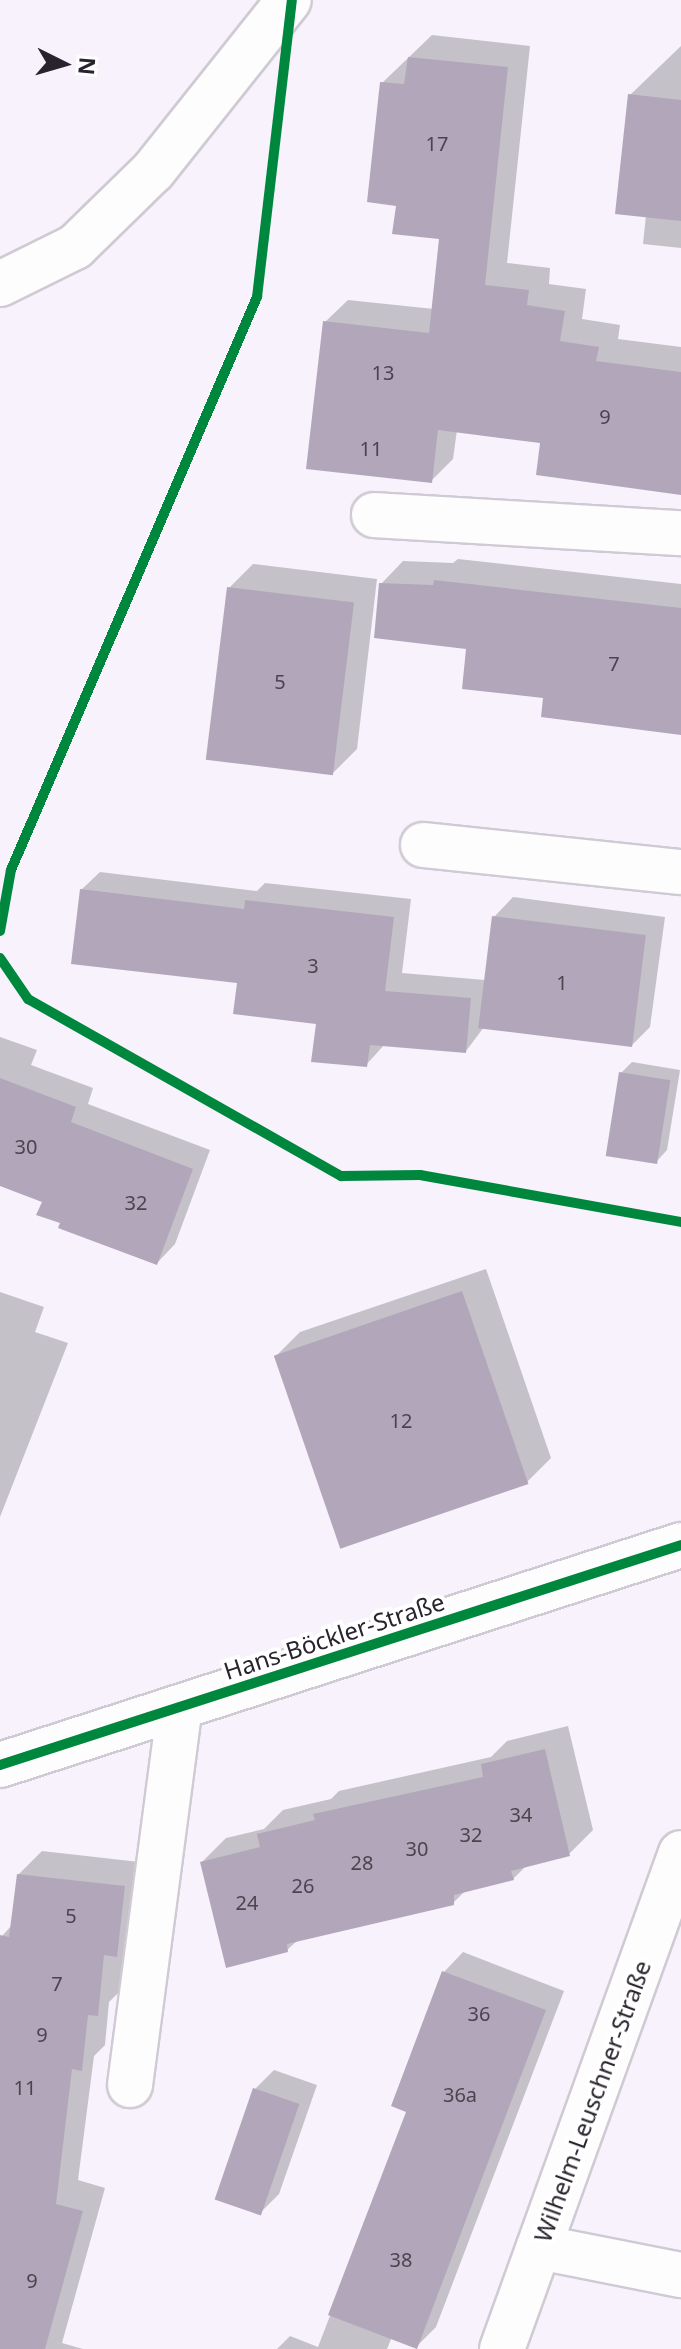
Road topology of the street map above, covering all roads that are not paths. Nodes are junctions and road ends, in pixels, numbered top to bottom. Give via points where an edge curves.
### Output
1 (289, 0) edge
2 (0, 284) edge
3 (374, 515) dead end
4 (681, 533) edge
5 (423, 845) dead end
6 (681, 872) edge
7 (681, 1545) edge
8 (180, 1707) junction
9 (0, 1765) edge
10 (681, 1853) edge
11 (130, 2085) dead end
12 (539, 2247) junction
13 (681, 2275) edge
14 (502, 2349) edge

1 - 2 street via 153,171 75,247
3 - 4 street
5 - 6 street
7 - 8 street, Hans-Böckler-Straße
8 - 9 street, Hans-Böckler-Straße
8 - 11 street
10 - 12 street, Wilhelm-Leuschner-Straße
12 - 13 street
12 - 14 street, Wilhelm-Leuschner-Straße

